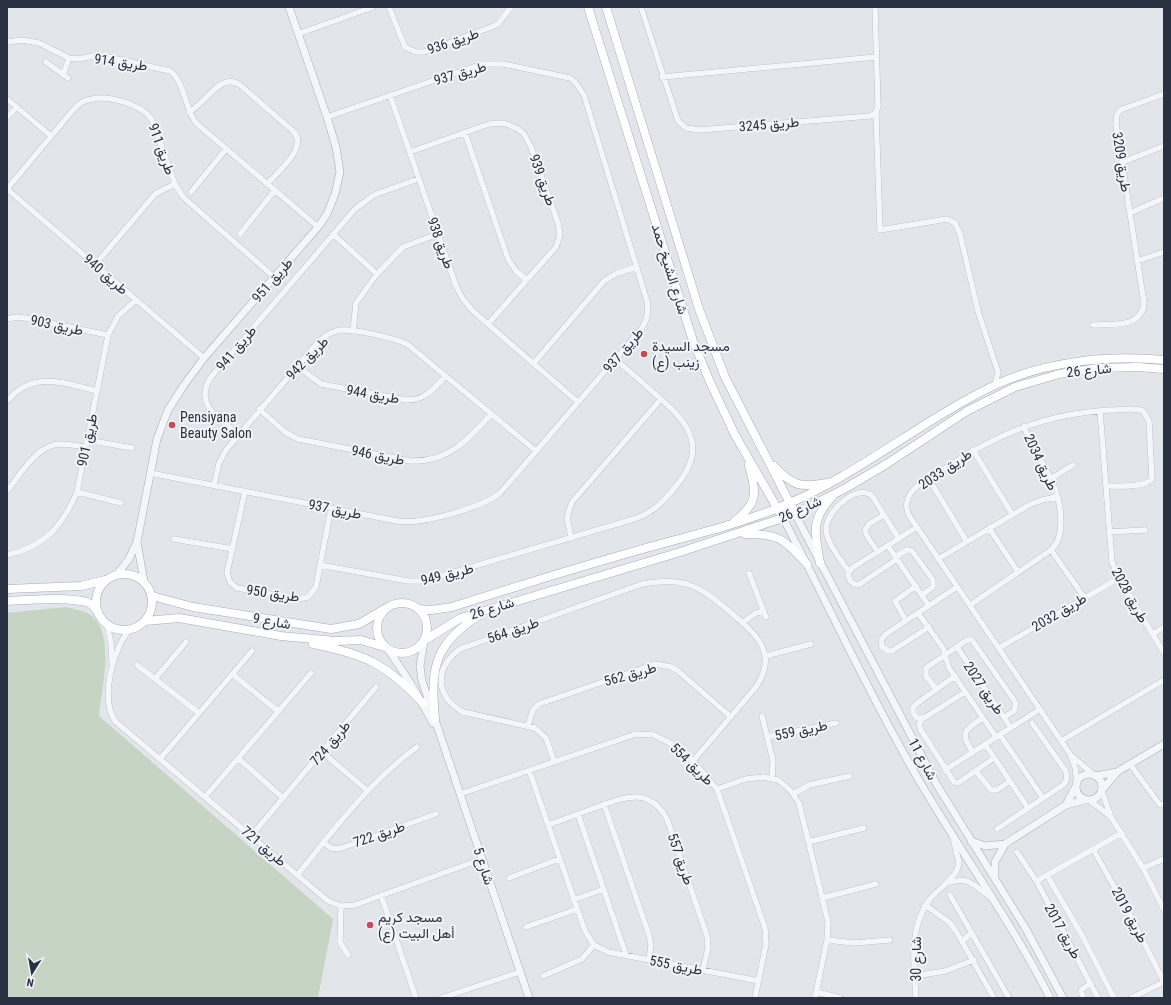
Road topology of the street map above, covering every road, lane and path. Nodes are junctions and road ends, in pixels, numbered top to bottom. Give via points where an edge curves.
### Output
1 (289, 7) edge
2 (373, 7) edge
3 (389, 7) edge
4 (511, 7) edge
5 (588, 7) edge
6 (606, 7) edge
7 (640, 7) edge
8 (875, 7) edge
9 (360, 9) edge
10 (298, 34) junction
11 (7, 42) edge
12 (876, 57) junction
13 (69, 58) junction
14 (46, 62) dead end
15 (662, 77) junction
16 (1164, 94) edge
17 (390, 95) junction
18 (7, 99) edge
19 (16, 107) junction
20 (189, 112) junction
21 (876, 113) junction
22 (7, 117) edge
23 (327, 117) junction
24 (464, 132) junction
25 (51, 136) junction
26 (1164, 146) edge
27 (226, 149) junction
28 (410, 152) junction
29 (1123, 162) junction
30 (418, 179) junction
31 (175, 184) junction
32 (267, 184) junction
33 (7, 189) edge
34 (275, 190) junction
35 (191, 192) dead end
36 (1164, 198) edge
37 (1130, 213) junction
38 (318, 227) junction
39 (240, 234) dead end
40 (333, 234) junction
41 (438, 234) junction
42 (1164, 252) edge
43 (1137, 261) junction
44 (95, 265) junction
45 (637, 268) junction
46 (377, 274) junction
47 (274, 277) junction
48 (527, 280) junction
49 (136, 300) junction
50 (7, 319) edge
51 (488, 324) junction
52 (1093, 325) dead end
53 (353, 331) junction
54 (108, 335) junction
55 (204, 358) junction
56 (615, 359) junction
57 (1164, 360) edge
58 (534, 364) junction
59 (297, 366) junction
60 (1164, 369) edge
61 (998, 372) junction
62 (446, 376) junction
63 (1008, 380) junction
64 (995, 386) junction
65 (97, 391) junction
66 (661, 399) junction
67 (7, 401) edge
68 (578, 402) junction
69 (259, 409) junction
70 (1100, 411) junction
71 (491, 414) junction
72 (1024, 426) junction
73 (238, 434) junction
74 (87, 440) junction
75 (86, 447) junction
76 (132, 448) dead end
77 (973, 450) junction
78 (536, 452) junction
79 (746, 454) junction
80 (766, 457) junction
81 (1073, 465) dead end
82 (150, 473) junction
83 (1050, 478) junction
84 (929, 479) junction
85 (834, 482) junction
86 (214, 486) junction
87 (1106, 486) junction
88 (7, 491) edge
89 (245, 491) junction
90 (77, 492) junction
91 (837, 493) junction
92 (1058, 497) junction
93 (121, 503) dead end
94 (790, 503) junction
95 (331, 508) junction
96 (778, 509) junction
97 (795, 514) junction
98 (1012, 514) junction
99 (884, 515) junction
100 (783, 518) junction
101 (729, 525) junction
102 (917, 527) junction
103 (989, 528) junction
104 (1145, 530) dead end
105 (1109, 532) junction
106 (736, 534) junction
107 (571, 538) junction
108 (174, 539) dead end
109 (899, 539) junction
110 (137, 542) junction
111 (967, 542) junction
112 (888, 546) junction
113 (233, 549) junction
114 (1051, 550) junction
115 (878, 552) junction
116 (7, 555) edge
117 (896, 558) junction
118 (938, 559) junction
119 (820, 562) junction
120 (807, 564) junction
121 (320, 565) junction
122 (849, 572) junction
123 (1018, 572) junction
124 (749, 573) dead end
125 (117, 574) junction
126 (1119, 578) junction
127 (106, 580) junction
128 (144, 581) junction
129 (916, 586) junction
130 (958, 587) junction
131 (7, 589) edge
132 (922, 595) junction
133 (152, 596) junction
134 (1084, 597) junction
135 (7, 601) edge
136 (970, 605) junction
137 (929, 606) junction
138 (388, 607) junction
139 (492, 608) junction
140 (419, 609) junction
141 (98, 613) junction
142 (918, 613) junction
143 (145, 621) junction
144 (906, 621) junction
145 (742, 623) junction
146 (106, 624) junction
147 (1164, 627) edge
148 (929, 628) junction
149 (130, 629) junction
150 (1153, 634) junction
151 (281, 636) junction
152 (424, 641) junction
153 (186, 642) dead end
154 (811, 644) dead end
155 (957, 647) junction
156 (386, 648) junction
157 (999, 648) junction
158 (252, 651) dead end
159 (1164, 653) edge
160 (945, 655) junction
161 (766, 656) junction
162 (137, 665) dead end
163 (112, 670) junction
164 (311, 673) dead end
165 (232, 674) junction
166 (955, 676) junction
167 (155, 679) junction
168 (1164, 680) edge
169 (376, 688) dead end
170 (936, 689) junction
171 (965, 692) junction
172 (423, 703) junction
173 (1040, 709) junction
174 (278, 711) junction
175 (199, 713) junction
176 (762, 716) dead end
177 (730, 717) junction
178 (1004, 717) junction
179 (435, 718) junction
180 (983, 718) junction
181 (922, 719) junction
182 (836, 723) dead end
183 (1032, 723) dead end
184 (528, 725) junction
185 (1011, 728) junction
186 (439, 734) junction
187 (998, 736) junction
188 (767, 737) junction
189 (1061, 741) junction
190 (985, 744) junction
191 (1164, 744) edge
192 (417, 747) dead end
193 (322, 752) junction
194 (972, 753) junction
195 (1070, 754) junction
196 (238, 758) junction
197 (994, 758) junction
198 (160, 759) junction
199 (554, 761) junction
200 (693, 761) junction
201 (1130, 764) junction
202 (530, 770) junction
203 (946, 770) junction
204 (976, 771) junction
205 (1117, 772) junction
206 (1095, 775) junction
207 (850, 776) dead end
208 (772, 778) junction
209 (1010, 781) junction
210 (1077, 783) junction
211 (717, 789) junction
212 (1102, 790) junction
213 (368, 791) junction
214 (460, 794) junction
215 (794, 794) junction
216 (205, 797) junction
217 (283, 798) junction
218 (1043, 798) junction
219 (1087, 800) junction
220 (604, 804) junction
221 (1066, 805) junction
222 (1162, 805) edge
223 (1028, 808) junction
224 (436, 814) dead end
225 (578, 814) junction
226 (1111, 817) junction
227 (548, 825) junction
228 (864, 828) dead end
229 (997, 829) dead end
230 (1122, 833) junction
231 (251, 836) junction
232 (953, 838) junction
233 (971, 841) junction
234 (808, 842) junction
235 (324, 843) junction
236 (1005, 844) junction
237 (1093, 849) junction
238 (1017, 852) dead end
239 (482, 859) junction
240 (559, 859) junction
241 (1164, 859) edge
242 (1143, 868) junction
243 (297, 875) junction
244 (1047, 875) junction
245 (509, 878) dead end
246 (995, 878) junction
247 (1039, 880) junction
248 (947, 883) junction
249 (876, 884) dead end
250 (604, 889) junction
251 (381, 895) junction
252 (950, 895) dead end
253 (822, 898) junction
254 (993, 899) junction
255 (573, 900) junction
256 (925, 905) junction
257 (341, 906) junction
258 (577, 909) junction
259 (1164, 910) edge
260 (526, 927) dead end
261 (972, 934) junction
262 (827, 940) junction
263 (890, 940) dead end
264 (963, 940) junction
265 (594, 945) junction
266 (348, 955) dead end
267 (626, 955) junction
268 (649, 960) junction
269 (974, 960) junction
270 (703, 970) junction
271 (520, 972) junction
272 (543, 976) dead end
273 (915, 976) junction
274 (758, 982) junction
275 (1164, 982) edge
276 (1091, 983) junction
277 (816, 995) edge
278 (1140, 996) edge
279 (445, 997) edge
280 (416, 998) edge
281 (528, 998) edge
282 (755, 998) edge
283 (840, 998) edge
284 (916, 998) edge
285 (994, 998) edge
286 (1009, 998) edge
287 (1050, 998) edge
288 (1063, 998) edge
289 (1083, 998) edge
290 (1098, 998) edge
291 (1114, 998) edge
292 (1131, 998) edge

1 - 10 street, طريق 951
2 - 9 street
3 - 4 street, طريق 936 via 405,47 416,52 424,52 498,24
5 - 79 main road, شارع الشيخ حمد via 693,341 718,400
6 - 80 main road, شارع الشيخ حمد via 699,309 725,377
7 - 15 street, طريق 3245
8 - 12 street
9 - 10 street
10 - 23 street, طريق 951
11 - 13 street, طريق 914 via 22,40 39,43
12 - 15 street
12 - 21 street
13 - 14 street via 66,77
13 - 20 street, طريق 914 via 99,55 167,69 177,78
15 - 21 street, طريق 3245 via 678,121 686,128 699,130 870,116
16 - 29 street, طريق 3209 via 1120,110 1116,115
17 - 23 street, طريق 937
17 - 28 street, طريق 938
17 - 45 street, طريق 937 via 489,63 570,78 584,95
18 - 19 street
19 - 22 street
19 - 25 street
20 - 27 street, طريق 914 via 196,123
20 - 32 street via 220,85 226,81 234,81 293,131 298,140 297,149
21 - 61 street via 880,230 947,220 955,223 960,234 978,311
23 - 38 street, طريق 951 via 340,172 335,194 327,214
24 - 28 street, طريق 939
24 - 48 street via 508,259 516,271
24 - 48 street, طريق 939 via 488,124 504,123 518,129 531,147 560,231 556,247
25 - 31 street, طريق 911 via 77,106 86,100 102,98 136,106 154,122
25 - 33 street, طريق 911
26 - 29 street
27 - 32 street, طريق 914
27 - 35 street
28 - 30 street, طريق 938
29 - 37 street, طريق 3209
30 - 40 street, طريق 941 via 367,199
30 - 41 street, طريق 938
31 - 44 street via 155,194
31 - 47 street, طريق 911 via 187,201
32 - 34 street, طريق 914
33 - 44 street, طريق 940
34 - 38 street, طريق 914
34 - 39 street
36 - 37 street, طريق 3209
37 - 43 street, طريق 3209
38 - 47 street, طريق 951
40 - 46 street
40 - 73 street, طريق 941 via 207,383 205,397 209,410
41 - 46 street via 403,247
41 - 51 street, طريق 938 via 459,293 467,306
42 - 43 street
43 - 52 street, طريق 3209 via 1144,303 1140,316 1130,322
44 - 49 street, طريق 940
45 - 56 street, طريق 937 via 648,305 647,317 642,328
45 - 58 street via 617,273 604,281
46 - 53 street via 356,303
47 - 55 street, طريق 951
48 - 51 street, طريق 939
49 - 54 street, طريق 901 via 118,316
49 - 55 street, طريق 940
50 - 54 street, طريق 903 via 25,318
51 - 58 street, طريق 938
53 - 59 street, طريق 942 via 337,331 323,337
53 - 62 street, طريق 942 via 402,342
54 - 65 street, طريق 901
55 - 82 street, طريق 951 via 168,410 157,439
56 - 66 street, طريق 949
56 - 68 street, طريق 937
57 - 63 main road, شارع 26 via 1138,358 1085,361
58 - 68 street, طريق 938
59 - 62 street, طريق 944 via 326,386 406,400 416,400 425,396
59 - 69 street, طريق 942
60 - 91 main road, شارع 26 via 1098,368 1059,374 1015,387 967,411
61 - 63 street
61 - 64 street
62 - 71 street, طريق 942
63 - 64 main road, شارع 26
64 - 85 main road, شارع 26 via 927,424
65 - 67 street via 45,381 29,383
65 - 74 street, طريق 901
66 - 107 street via 572,502 567,517
66 - 107 street, طريق 949 via 679,415 687,428 693,454 686,475 661,504 646,514
68 - 78 street, طريق 937
69 - 71 street, طريق 946 via 284,432 298,439 410,461 427,460 459,447
69 - 73 street, طريق 942
70 - 72 street, طريق 2033
70 - 87 street, طريق 2028
70 - 87 street, طريق 2033 via 1140,409 1149,421 1152,478 1150,482
71 - 78 street, طريق 942
72 - 77 street, طريق 2033
72 - 83 street, طريق 2034
73 - 86 street, طريق 942 via 221,459
74 - 75 street, طريق 901
74 - 76 street
75 - 88 street via 60,444 46,448 36,456
75 - 90 street, طريق 901
77 - 84 street, طريق 2033
77 - 98 street
78 - 95 street, طريق 937 via 504,489 491,499 431,519 403,522
79 - 96 main road, شارع الشيخ حمد
79 - 101 main road via 754,484 753,499 749,508
80 - 85 main road via 786,478 796,484 810,486
80 - 94 main road, شارع الشيخ حمد
81 - 83 street
82 - 86 street, طريق 937
82 - 110 street, طريق 951
83 - 92 street, طريق 2034
84 - 102 street, طريق 2033 via 916,487 907,501 908,513
84 - 111 street
85 - 94 main road, شارع 26
86 - 89 street, طريق 937
87 - 105 street, طريق 2028
89 - 95 street, طريق 937
89 - 113 street, طريق 950
90 - 93 street
90 - 116 street, طريق 901 via 68,513 48,536 29,550
91 - 97 main road, شارع 26
91 - 119 main road via 822,508 816,519 815,530
92 - 98 street, طريق 2034 via 1035,502
92 - 114 street, طريق 2034 via 1061,534 1056,546
94 - 96 main road, شارع 26
94 - 97 main road, شارع الشيخ حمد
95 - 121 street, طريق 950
96 - 100 main road, شارع الشيخ حمد
96 - 101 main road, شارع 26
97 - 100 main road, شارع 26
97 - 119 street, شارع 11
98 - 103 street, طريق 2034
99 - 109 street
99 - 115 street via 869,524 865,530
99 - 122 street via 871,494 862,491 837,506 830,514 826,527 828,537
100 - 106 main road, شارع 26
100 - 120 street, شارع 11
101 - 140 main road, شارع 26 via 613,557 452,607
102 - 109 street
102 - 118 street, طريق 2033
103 - 111 street, طريق 2034
103 - 123 street
104 - 105 street
105 - 126 street, طريق 2028 via 1112,562
106 - 120 main road via 767,534 780,538
106 - 139 main road, شارع 26
107 - 121 street, طريق 949 via 424,582
108 - 113 street
109 - 112 street
110 - 125 street, طريق 951 via 129,559
110 - 128 street, طريق 951
111 - 118 street, طريق 2034
112 - 115 street
112 - 117 street
113 - 121 street, طريق 950 via 227,573 232,585 298,599 308,597 313,592
114 - 123 street, طريق 2034
114 - 134 street
115 - 122 street
117 - 122 street via 860,584 856,585 850,581
117 - 129 street
117 - 132 street via 907,550 912,551 933,580 933,587
118 - 130 street, طريق 2033
119 - 233 street, شارع 11 via 924,761
120 - 232 street, شارع 11 via 872,696
123 - 136 street, طريق 2034
124 - 145 street via 765,614 756,613
125 - 127 main road
125 - 128 main road via 132,574
126 - 134 street, طريق 2032
126 - 150 street, طريق 2028
127 - 131 main road via 81,586
127 - 141 main road via 101,585 96,599
128 - 133 main road
129 - 132 street
129 - 144 street via 895,601
130 - 136 street, طريق 2033
130 - 137 street
132 - 137 street
133 - 138 main road, شارع 9 via 193,607 330,630 359,624
133 - 143 main road via 152,610
134 - 157 street, طريق 2032
135 - 141 main road via 81,601 89,603
136 - 157 street, طريق 2033
137 - 142 street
138 - 140 main road via 394,604 407,604
138 - 156 main road via 382,612 377,626 377,634
139 - 152 main road, شارع 26 via 452,622
139 - 179 main road via 456,633 440,653 432,689
140 - 152 main road via 428,627
141 - 146 main road
142 - 144 street
142 - 148 street, طريق 2027
143 - 149 main road
143 - 151 main road, شارع 9 via 179,618
144 - 148 street via 883,637 881,644 885,650 896,650
145 - 161 street, طريق 564 via 758,638
145 - 184 street, طريق 564 via 700,589 677,582 654,582 460,649 452,654 444,667 441,682 445,696 455,707 469,714
146 - 149 main road via 118,629
146 - 163 street, طريق 721 via 111,644
147 - 150 street
148 - 160 street, طريق 2027
149 - 163 street, طريق 721 via 120,643
150 - 159 street, طريق 2028
151 - 156 main road, شارع 9 via 318,640 361,640
151 - 172 main road via 368,659 393,674
152 - 156 main road via 419,648 408,653 395,653
152 - 179 street, شارع 5 via 420,674
153 - 167 street
154 - 161 street
155 - 160 street
155 - 178 street, طريق 2027
155 - 178 street via 967,640 973,641 1016,703 1014,711
156 - 172 street, شارع 5
157 - 173 street, طريق 2033
158 - 165 street
160 - 166 street, طريق 2027 via 947,664
160 - 170 street via 925,670 926,676
161 - 177 street via 762,678
162 - 167 street
163 - 198 street, طريق 721 via 107,703 112,716
164 - 174 street
165 - 174 street
165 - 175 street
166 - 170 street, طريق 2027
166 - 171 street, طريق 2027
167 - 175 street
168 - 189 street
169 - 193 street, طريق 724
170 - 181 street, طريق 2027 via 913,708 916,716
171 - 180 street, طريق 2027
171 - 181 street, طريق 2027
172 - 186 street, شارع 5
173 - 185 street
173 - 189 street, طريق 2033
174 - 196 street
175 - 198 street
176 - 188 street, طريق 559
177 - 184 street, طريق 562 via 678,671 655,664 539,704 533,710
177 - 200 street
178 - 185 street, طريق 2027
179 - 186 street, شارع 5
180 - 187 street, طريق 2027
180 - 194 street, طريق 2027 via 964,732 964,740
181 - 203 street via 920,728
182 - 188 street, طريق 559
183 - 218 street via 1067,775 1063,785
184 - 199 street, طريق 564 via 546,738
185 - 187 street
186 - 214 street, شارع 5
187 - 190 street
187 - 218 street, طريق 2027
188 - 208 street, طريق 559 via 774,767
189 - 195 street, طريق 2033
190 - 194 street
190 - 197 street
191 - 201 street
192 - 213 street, طريق 722 via 396,762
193 - 213 street
193 - 217 street, طريق 724
194 - 203 street
195 - 206 street, طريق 2033
195 - 210 street, طريق 2033
196 - 216 street
196 - 217 street
197 - 204 street
197 - 209 street
198 - 216 street, طريق 721
199 - 200 street, طريق 554 via 627,736 645,734 663,738
199 - 202 street, طريق 554
200 - 211 street, طريق 554
201 - 205 street
201 - 222 street
202 - 214 street, طريق 554
202 - 227 street
203 - 204 street via 952,781 957,783
204 - 209 street via 990,790 997,790
205 - 206 street
205 - 212 street
206 - 210 street via 1084,775
206 - 212 street via 1102,782
207 - 215 street via 809,785
208 - 211 street via 746,779
208 - 215 street
209 - 223 street
210 - 219 street via 1078,794
210 - 221 street
211 - 274 street, طريق 554 via 765,928 766,944
212 - 219 street via 1096,798
212 - 226 street
213 - 235 street, طريق 722
214 - 239 street, شارع 5
215 - 234 street via 799,803
216 - 231 street, طريق 721
217 - 231 street, طريق 724
218 - 223 street
219 - 221 street
219 - 226 street
220 - 225 street, طريق 557
220 - 268 street via 649,935
220 - 270 street, طريق 557 via 638,796 652,802 663,812 707,936 708,948
221 - 236 street
223 - 229 street
224 - 235 street, طريق 722 via 339,849 331,848
225 - 227 street, طريق 557
225 - 250 street
226 - 230 street
227 - 240 street
228 - 234 street
230 - 237 street
230 - 242 street
231 - 243 street, طريق 721
232 - 248 street, شارع 30 via 958,867
232 - 254 street, شارع 11
233 - 236 street via 985,846
233 - 246 street, شارع 11
234 - 253 street
235 - 243 street, طريق 722
236 - 246 street via 995,862
237 - 244 street
237 - 275 street, طريق 2019
238 - 247 street, طريق 2017
239 - 251 street
239 - 271 street, شارع 5
240 - 245 street
240 - 255 street
241 - 242 street
242 - 259 street
243 - 257 street, طريق 721 via 328,901
244 - 247 street
244 - 291 street
246 - 288 street, شارع 11
247 - 276 street, طريق 2017
248 - 254 street via 966,880
248 - 256 street, شارع 30
249 - 253 street
250 - 255 street
250 - 267 street
251 - 257 street via 355,905
251 - 280 street
252 - 261 street
253 - 262 street via 828,922
254 - 287 street, شارع 11 via 1016,934
255 - 258 street
256 - 264 street via 949,922
256 - 273 street, شارع 30 via 914,940
257 - 266 street via 340,942
258 - 260 street
258 - 265 street via 585,932
261 - 264 street
261 - 286 street
262 - 263 street via 854,943
262 - 277 street
264 - 269 street
265 - 267 street, طريق 555 via 608,952
265 - 272 street via 582,959
267 - 268 street, طريق 555
268 - 270 street, طريق 555
269 - 273 street via 945,971
269 - 285 street
270 - 274 street, طريق 555
271 - 279 street
271 - 281 street, شارع 5
273 - 284 street, شارع 30
274 - 282 street, طريق 554
275 - 278 street
276 - 289 street via 1081,990
276 - 290 street, طريق 2017
277 - 283 street
278 - 292 street

